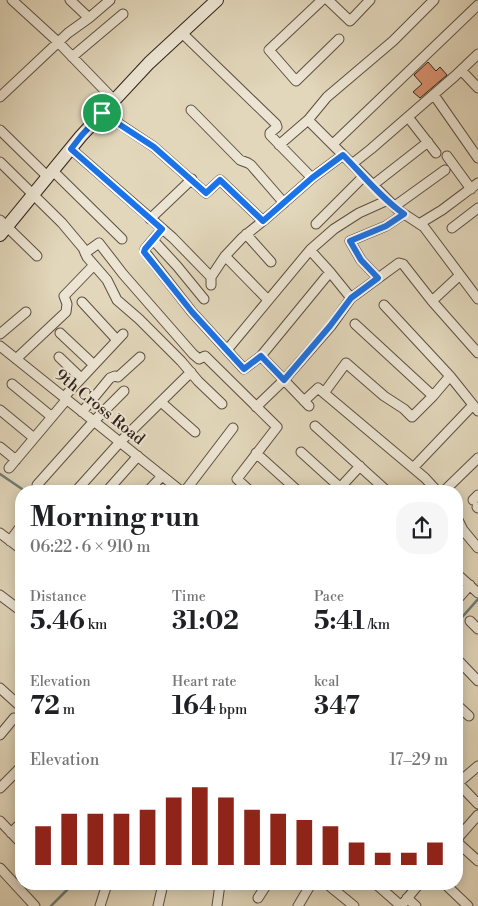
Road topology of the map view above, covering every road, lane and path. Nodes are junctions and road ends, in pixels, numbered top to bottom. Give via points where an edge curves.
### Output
1 (12, 0) edge
2 (70, 0) edge
3 (217, 0) edge
4 (322, 0) edge
5 (328, 0) edge
6 (370, 0) edge
7 (434, 0) edge
8 (106, 1) edge
9 (478, 5) edge
10 (123, 14) dead end
11 (89, 18) junction
12 (182, 33) junction
13 (339, 39) dead end
14 (58, 42) junction
15 (478, 54) edge
16 (72, 57) junction
17 (461, 70) junction
18 (478, 88) edge
19 (434, 95) junction
20 (0, 97) edge
21 (114, 100) junction
22 (191, 110) dead end
23 (102, 113) junction
24 (408, 117) junction
25 (308, 120) junction
26 (0, 130) edge
27 (428, 142) junction
28 (333, 144) junction
29 (279, 145) junction
30 (71, 149) junction
31 (436, 153) dead end
32 (343, 155) junction
33 (447, 156) dead end
34 (478, 158) edge
35 (0, 162) edge
36 (352, 164) junction
37 (445, 170) dead end
38 (50, 174) junction
39 (364, 176) junction
40 (312, 178) junction
41 (192, 179) junction
42 (373, 185) junction
43 (474, 186) edge
44 (33, 195) junction
45 (284, 203) junction
46 (392, 203) junction
47 (478, 208) edge
48 (404, 214) junction
49 (150, 219) junction
50 (263, 221) junction
51 (316, 224) dead end
52 (419, 224) junction
53 (2, 227) edge
54 (452, 228) dead end
55 (162, 229) junction
56 (246, 234) junction
57 (122, 239) dead end
58 (153, 240) junction
59 (310, 250) junction
60 (85, 252) junction
61 (37, 256) dead end
62 (225, 256) junction
63 (271, 262) dead end
64 (94, 265) junction
65 (330, 272) junction
66 (460, 275) junction
67 (378, 278) junction
68 (351, 298) junction
69 (204, 299) dead end
70 (478, 299) edge
71 (268, 300) junction
72 (432, 301) junction
73 (82, 302) dead end
74 (384, 305) dead end
75 (26, 312) dead end
76 (355, 324) dead end
77 (60, 333) dead end
78 (0, 334) edge
79 (0, 346) edge
80 (226, 350) junction
81 (478, 352) edge
82 (261, 356) junction
83 (59, 357) dead end
84 (140, 357) dead end
85 (16, 359) junction
86 (94, 365) junction
87 (191, 372) junction
88 (450, 376) junction
89 (82, 378) junction
90 (284, 380) junction
91 (12, 384) dead end
92 (124, 391) dead end
93 (324, 393) junction
94 (433, 396) junction
95 (65, 398) junction
96 (161, 402) junction
97 (222, 404) dead end
98 (256, 407) junction
99 (475, 408) edge
100 (0, 410) edge
101 (82, 412) junction
102 (52, 417) junction
103 (94, 421) junction
104 (315, 426) dead end
105 (233, 428) dead end
106 (195, 432) dead end
107 (34, 438) junction
108 (120, 442) junction
109 (0, 448) edge
110 (302, 452) dead end
111 (256, 453) junction
112 (138, 456) junction
113 (478, 458) edge
114 (16, 460) junction
115 (360, 466) junction
116 (9, 468) dead end
117 (413, 468) junction
118 (162, 476) junction
119 (37, 485) dead end
120 (81, 485) edge
121 (112, 485) edge
122 (154, 485) edge
123 (175, 485) edge
124 (188, 485) edge
125 (244, 485) edge
126 (291, 485) edge
127 (336, 485) edge
128 (345, 485) edge
129 (381, 485) edge
130 (431, 485) edge
131 (450, 485) edge
132 (463, 530) edge
133 (0, 533) edge
134 (15, 534) edge
135 (10, 541) junction
136 (15, 545) edge
137 (478, 548) edge
138 (463, 579) edge
139 (470, 585) junction
140 (463, 593) edge
141 (478, 593) edge
142 (0, 595) edge
143 (15, 606) edge
144 (470, 621) dead end
145 (478, 629) edge
146 (463, 665) edge
147 (478, 681) edge
148 (0, 688) edge
149 (15, 702) edge
150 (463, 711) edge
151 (468, 716) dead end
152 (14, 718) dead end
153 (0, 735) edge
154 (478, 766) edge
155 (15, 773) edge
156 (463, 777) edge
157 (0, 788) edge
158 (463, 788) edge
159 (478, 804) edge
160 (478, 815) edge
161 (0, 821) edge
162 (15, 829) edge
163 (463, 832) edge
164 (11, 833) junction
165 (15, 837) edge
166 (463, 847) edge
167 (478, 862) edge
168 (0, 868) edge
169 (15, 880) edge
170 (24, 890) edge
171 (105, 890) edge
172 (162, 890) edge
173 (219, 890) edge
174 (263, 890) edge
175 (307, 890) edge
176 (334, 890) edge
177 (385, 890) edge
178 (414, 890) edge
179 (451, 890) edge
180 (258, 898) dead end
181 (403, 903) edge
182 (35, 906) edge
183 (100, 906) edge
184 (158, 906) edge
185 (217, 906) edge
186 (298, 906) edge
187 (354, 906) edge
188 (416, 906) edge
189 (468, 906) edge

1 - 14 street
2 - 11 street
3 - 12 main road
4 - 13 street via 269,50 296,81
5 - 6 street via 350,21
7 - 25 street via 393,41 327,97
8 - 11 street
9 - 28 street
10 - 16 street
11 - 14 street
12 - 21 main road
12 - 29 street via 277,126 270,134
14 - 16 street
14 - 20 street
15 - 17 street
16 - 21 street
17 - 18 street
17 - 19 street
19 - 24 street
19 - 34 street
21 - 23 main road
22 - 45 street via 240,160 251,165
23 - 30 main road
23 - 41 street via 154,147
24 - 27 street
24 - 36 street
25 - 28 street
25 - 29 street
26 - 38 street
27 - 31 street
27 - 42 street
28 - 32 street
29 - 40 street
30 - 38 main road
30 - 49 street
32 - 36 street
32 - 40 street
33 - 43 street
35 - 44 street
36 - 39 street
37 - 46 street
38 - 44 main road
38 - 57 street
39 - 42 street
39 - 51 street
40 - 45 street
41 - 49 street
41 - 50 street via 206,193 220,180
42 - 46 street
43 - 52 street
44 - 53 main road
44 - 60 street via 62,223
45 - 50 street
46 - 48 street
46 - 59 street via 360,214 334,229
47 - 54 street
48 - 52 street
48 - 67 street via 386,226 350,241 361,260
49 - 55 street
50 - 56 street
52 - 66 street
53 - 61 street
55 - 58 street
55 - 62 street via 190,255 211,281
56 - 62 street
56 - 63 street
58 - 69 street
58 - 80 street via 144,252
59 - 65 street
59 - 71 street
60 - 64 street
60 - 98 street via 98,243 193,354 199,359 205,356
62 - 71 street
64 - 85 street via 64,296 66,312
64 - 87 street via 107,280 117,300
65 - 68 street
65 - 82 street
66 - 70 street
66 - 72 street
67 - 68 street
67 - 72 street via 401,263
68 - 90 street
71 - 80 street
72 - 81 street
73 - 86 street via 120,337
74 - 88 street
75 - 78 street
76 - 94 street
77 - 86 street
79 - 85 street, 9th Cross Road
80 - 82 street via 244,369
82 - 90 street
83 - 89 street
84 - 101 street via 118,377 110,378
85 - 95 street, 9th Cross Road
86 - 89 street
87 - 96 street
87 - 97 street
88 - 94 street
88 - 99 street
89 - 95 street
90 - 93 street via 306,404 318,388
90 - 98 street
91 - 102 street
92 - 103 street
93 - 94 street via 346,363 412,417
93 - 117 street
95 - 101 street, 9th Cross Road
95 - 102 street
96 - 106 street
96 - 108 street
98 - 111 street via 277,427
99 - 117 street
100 - 107 street
101 - 103 street, 9th Cross Road
102 - 107 street
103 - 108 street, 9th Cross Road
103 - 119 street
104 - 115 street
105 - 124 street
107 - 114 street
108 - 112 street, 9th Cross Road
108 - 120 street
109 - 114 street
110 - 127 street
111 - 125 street via 237,479
111 - 126 street
112 - 118 street, 9th Cross Road
112 - 121 street
113 - 131 street
114 - 116 street
115 - 128 street
115 - 129 street
117 - 130 street
118 - 122 street
118 - 123 street, 9th Cross Road
132 - 137 street
133 - 135 street
134 - 135 street
135 - 136 street
138 - 139 street
139 - 140 street
139 - 141 street
142 - 143 street
144 - 145 street
146 - 147 street
148 - 149 street
150 - 151 street
152 - 153 street
154 - 156 street
155 - 157 street
158 - 159 street
160 - 163 street
161 - 164 street
162 - 164 street
164 - 165 street
166 - 167 street
168 - 169 street
170 - 182 street
171 - 183 street
172 - 184 street
173 - 185 street
174 - 180 street
175 - 186 street
176 - 187 street
177 - 181 street
178 - 181 street
179 - 189 street
181 - 188 street

